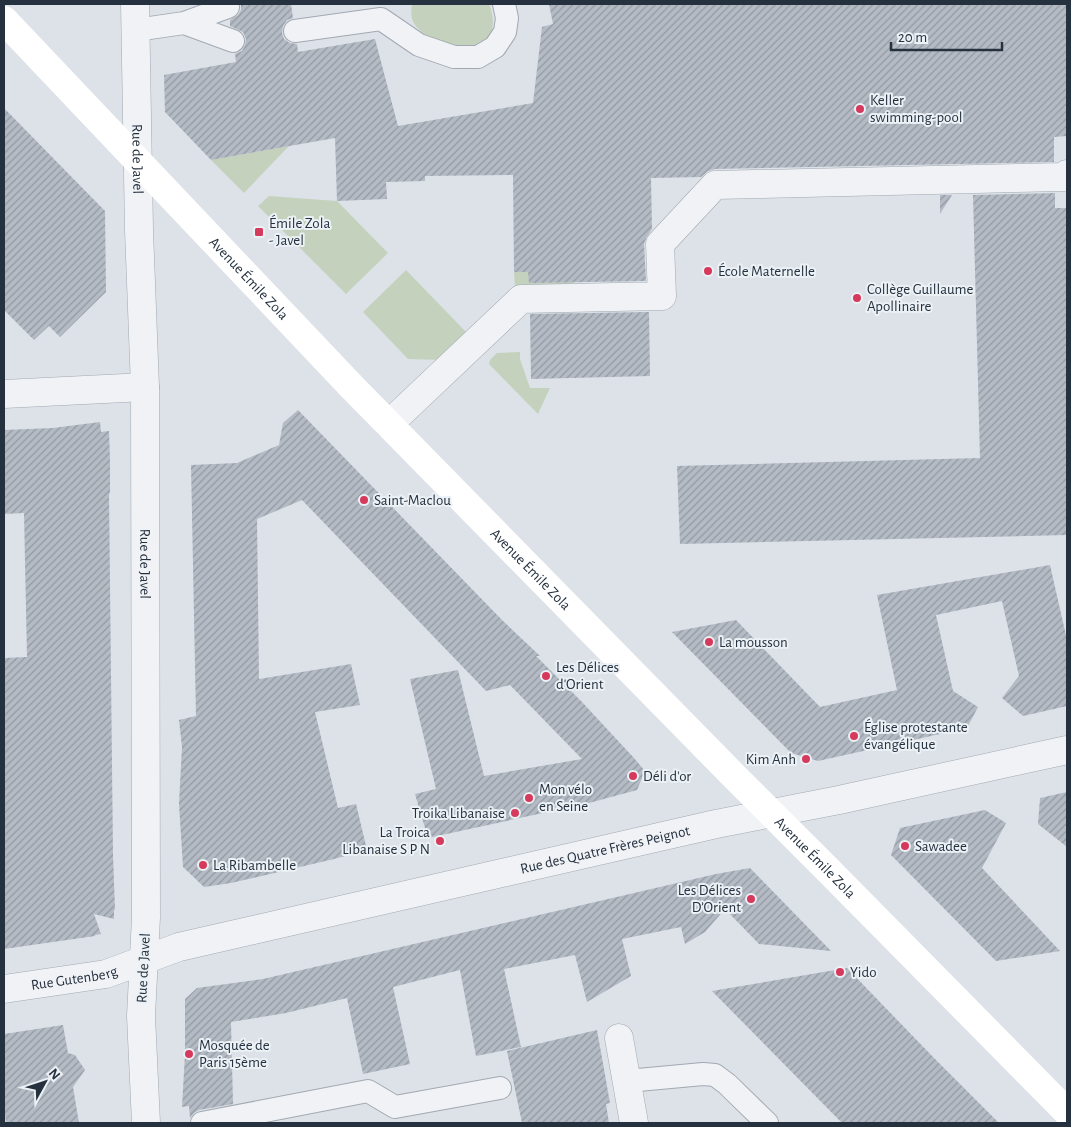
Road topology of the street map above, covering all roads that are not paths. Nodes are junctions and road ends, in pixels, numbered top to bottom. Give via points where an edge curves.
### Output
1 (135, 4) edge
2 (504, 4) edge
3 (228, 6) dead end
4 (4, 20) edge
5 (184, 23) junction
6 (136, 30) junction
7 (295, 31) dead end
8 (233, 40) dead end
9 (137, 161) junction
10 (1067, 174) edge
11 (145, 387) junction
12 (4, 394) edge
13 (389, 424) junction
14 (1067, 750) edge
15 (771, 813) junction
16 (144, 960) junction
17 (4, 989) edge
18 (619, 1038) dead end
19 (627, 1081) junction
20 (500, 1088) dead end
21 (1067, 1112) edge
22 (146, 1123) edge
23 (202, 1123) edge
24 (634, 1123) edge
25 (767, 1123) edge

1 - 6 street, Rue de Javel
2 - 7 lane via 505,32 495,47 478,57 454,57 418,44 381,19
3 - 5 lane
4 - 9 main road, Avenue Émile Zola
5 - 6 lane
5 - 8 lane
6 - 9 street, Rue de Javel
9 - 11 street, Rue de Javel
9 - 13 main road, Avenue Émile Zola
10 - 13 street via 1064,177 715,185 660,244 662,296 521,299
11 - 12 street
11 - 16 street, Rue de Javel
13 - 15 main road, Avenue Émile Zola
14 - 15 street, Rue des Quatre Frères Peignot
15 - 16 street, Rue des Quatre Frères Peignot via 179,947
15 - 21 main road, Avenue Émile Zola
16 - 17 street, Rue Gutenberg via 106,974
16 - 22 street, Rue de Javel via 140,1016
18 - 19 street
19 - 24 street
19 - 25 lane via 715,1075
20 - 23 lane via 395,1107 368,1091

